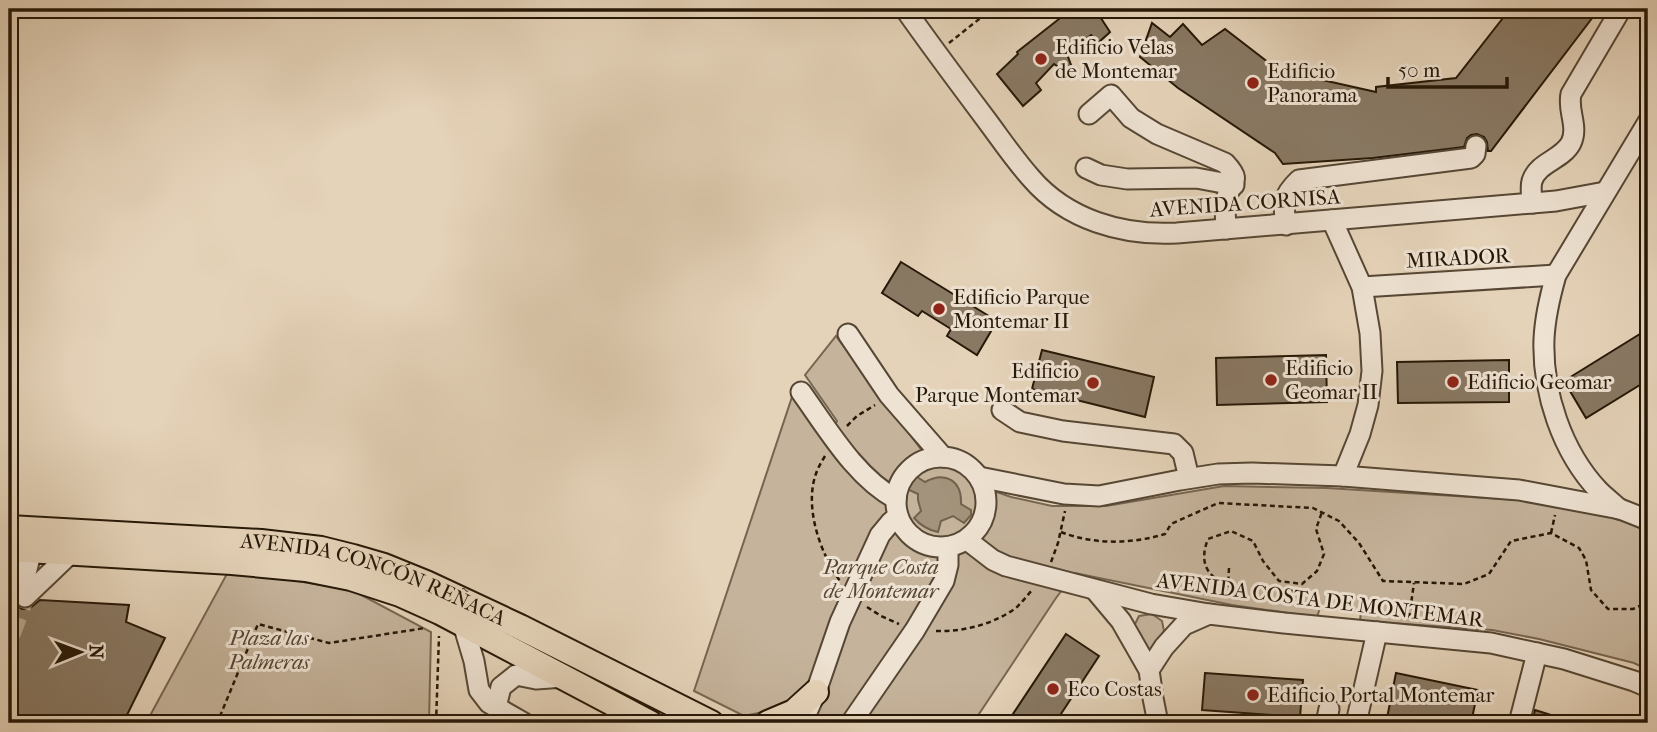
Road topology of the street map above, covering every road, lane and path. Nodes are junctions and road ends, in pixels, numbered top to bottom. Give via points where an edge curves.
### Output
1 (905, 9) edge
2 (990, 9) edge
3 (1620, 9) edge
4 (955, 38) dead end
5 (1089, 114) dead end
6 (1647, 128) edge
7 (1476, 146) dead end
8 (1086, 168) dead end
9 (1234, 185) junction
10 (1605, 192) junction
11 (1532, 203) junction
12 (1332, 220) junction
13 (1286, 225) junction
14 (1226, 229) junction
15 (1556, 275) junction
16 (1362, 287) junction
17 (848, 334) dead end
18 (801, 392) dead end
19 (889, 395) junction
20 (1002, 410) dead end
21 (834, 438) junction
22 (943, 457) junction
23 (1343, 476) junction
24 (979, 477) junction
25 (1189, 478) junction
26 (1064, 494) junction
27 (897, 508) junction
28 (1620, 509) junction
29 (1322, 512) junction
30 (1648, 520) edge
31 (9, 528) edge
32 (1061, 532) junction
33 (104, 533) junction
34 (967, 540) junction
35 (948, 547) junction
36 (20, 549) edge
37 (71, 553) junction
38 (9, 562) edge
39 (1229, 568) dead end
40 (1045, 577) junction
41 (1414, 582) junction
42 (19, 588) edge
43 (1095, 590) junction
44 (853, 597) junction
45 (1648, 602) edge
46 (1209, 614) junction
47 (448, 620) junction
48 (520, 627) junction
49 (915, 629) junction
50 (1377, 632) junction
51 (1406, 635) junction
52 (486, 636) junction
53 (1537, 653) junction
54 (474, 661) junction
55 (1648, 667) edge
56 (1149, 670) junction
57 (565, 677) junction
58 (1641, 684) edge
59 (816, 692) junction
60 (496, 707) junction
61 (221, 723) edge
62 (436, 723) edge
63 (524, 723) edge
64 (650, 723) edge
65 (711, 723) edge
66 (768, 723) edge
67 (802, 723) edge
68 (851, 723) edge
69 (1158, 723) edge
70 (1356, 723) edge
71 (1519, 723) edge

1 - 14 street, AVENIDA CORNISA via 1031,179 1061,204 1097,223 1136,233
2 - 4 path
3 - 11 street via 1571,94 1571,142 1534,177
5 - 9 street via 1111,95 1131,118 1157,134 1226,163 1233,172
6 - 10 street
7 - 13 street via 1471,158 1299,180 1287,191 1283,204
8 - 9 street via 1127,179 1196,178
9 - 14 street via 1226,200
10 - 11 street, AVENIDA CORNISA
10 - 15 street
11 - 12 street, AVENIDA CORNISA
12 - 13 street, AVENIDA CORNISA
12 - 16 street
13 - 14 street, AVENIDA CORNISA
15 - 16 street, MIRADOR
15 - 28 street via 1544,339 1551,401 1575,458 1599,491
16 - 23 street via 1372,371 1360,434
17 - 19 street
18 - 21 street
19 - 21 path
19 - 22 street
20 - 25 street via 1020,422 1053,429 1174,444 1183,453
21 - 27 street
21 - 44 path via 816,473 815,524 825,556
22 - 24 street via 963,463
22 - 27 street via 929,458 906,473 899,486
23 - 25 street via 1252,473
23 - 28 street via 1519,490
24 - 26 street
24 - 34 street via 987,504 984,518
25 - 26 street via 1099,496
26 - 32 path
27 - 35 street via 904,528 913,537 923,544
27 - 44 street
28 - 30 street
29 - 32 path via 1218,503 1150,538 1102,542
29 - 39 path via 1316,529 1324,554 1317,571 1302,584 1279,581 1252,541 1231,531 1208,538 1203,551 1207,571 1228,586
29 - 41 path via 1339,521 1359,543 1383,581
31 - 33 main road, AVENIDA CONCÓN REÑACA
32 - 40 path
33 - 36 street via 44,538
33 - 48 main road, AVENIDA CONCÓN REÑACA via 321,549 353,556
34 - 35 street
34 - 40 street, AVENIDA COSTA DE MONTEMAR via 993,560
35 - 49 street via 944,581
36 - 37 main road, AVENIDA CONCÓN REÑACA
36 - 42 street
37 - 42 street
37 - 47 main road, AVENIDA CONCÓN REÑACA via 306,569 388,590
38 - 42 street via 16,566
40 - 43 street, AVENIDA COSTA DE MONTEMAR
40 - 49 path via 1017,607 989,622 958,630
41 - 45 path via 1464,584 1489,574 1511,541 1551,533 1579,548 1591,590 1608,609 1633,610
41 - 51 path
43 - 46 street, AVENIDA COSTA DE MONTEMAR
43 - 56 street via 1121,621
44 - 49 path via 881,616
44 - 59 street
46 - 50 street, AVENIDA COSTA DE MONTEMAR
46 - 56 street via 1184,625
47 - 52 main road, AVENIDA CONCÓN REÑACA
47 - 54 street
47 - 61 path via 329,643 258,624 218,721
47 - 62 path
48 - 52 street via 493,628
48 - 65 main road, AVENIDA CONCÓN REÑACA
49 - 68 street
50 - 51 street, AVENIDA COSTA DE MONTEMAR
50 - 70 street
51 - 53 street, AVENIDA COSTA DE MONTEMAR via 1491,643
52 - 54 street
52 - 57 main road, AVENIDA CONCÓN REÑACA
53 - 58 street, AVENIDA COSTA DE MONTEMAR
53 - 71 street
54 - 60 street via 479,690
55 - 58 street, AVENIDA COSTA DE MONTEMAR
56 - 69 street
57 - 60 street via 516,675 502,687
57 - 64 main road, AVENIDA CONCÓN REÑACA
59 - 66 main road via 793,712
59 - 67 street
60 - 63 street

